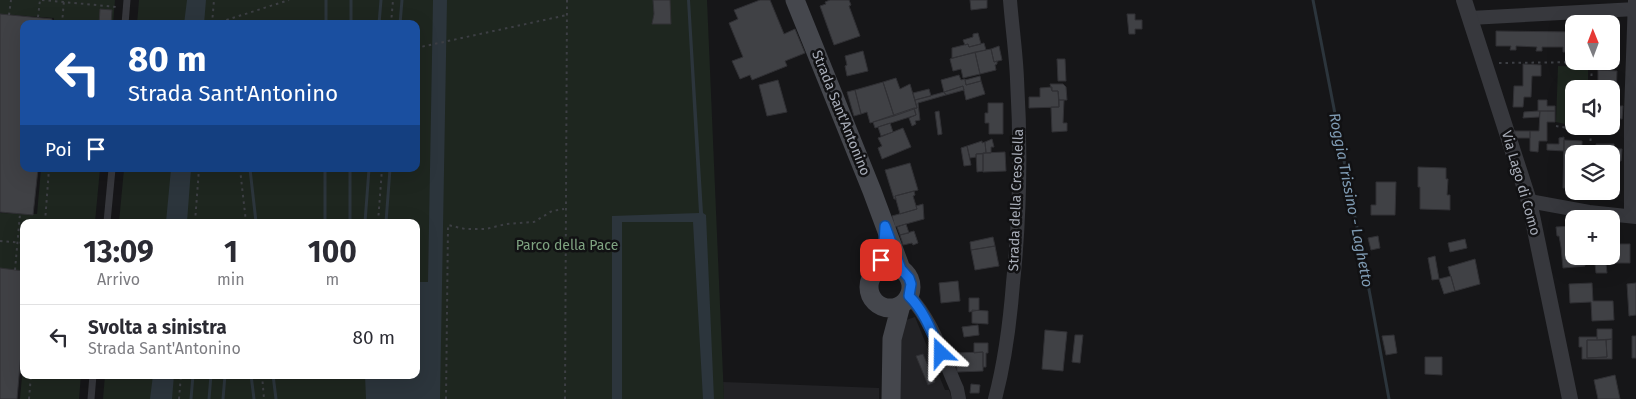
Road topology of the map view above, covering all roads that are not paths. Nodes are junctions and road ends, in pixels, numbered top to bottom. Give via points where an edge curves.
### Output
1 (796, 0) edge
2 (1010, 0) edge
3 (1464, 0) edge
4 (127, 4) edge
5 (1635, 6) edge
6 (1470, 18) junction
7 (125, 20) edge
8 (1633, 113) edge
9 (112, 172) edge
10 (1529, 201) junction
11 (1634, 217) edge
12 (107, 219) edge
13 (885, 226) junction
14 (901, 269) junction
15 (875, 271) junction
16 (905, 301) junction
17 (876, 304) junction
18 (892, 338) junction
19 (93, 379) edge
20 (91, 399) edge
21 (891, 399) edge
22 (959, 399) edge
23 (995, 399) edge
24 (1570, 399) edge

1 - 13 main road, Strada Sant'Antonino
2 - 23 street, Strada della Cresolella via 1018,78 1019,181 1011,310
3 - 6 street, Via Lago di Como
4 - 7 lane
5 - 6 street
5 - 8 street
6 - 10 street, Via Lago di Como
8 - 11 street
9 - 12 lane
10 - 11 street
10 - 24 street, Via Lago di Como
13 - 14 main road, Strada Sant'Antonino
13 - 15 main road, Strada Sant'Antonino via 884,247
14 - 15 main road via 888,266
14 - 16 main road, Strada Sant'Antonino via 911,284
15 - 17 main road, Strada Sant'Antonino via 868,291
16 - 17 main road via 888,309
16 - 18 main road, Strada Sant'Antonino
16 - 22 street, Strada Sant'Antonino via 918,305 926,318
17 - 18 main road, Strada Sant'Antonino
18 - 21 main road, Strada Sant'Antonino
19 - 20 lane

